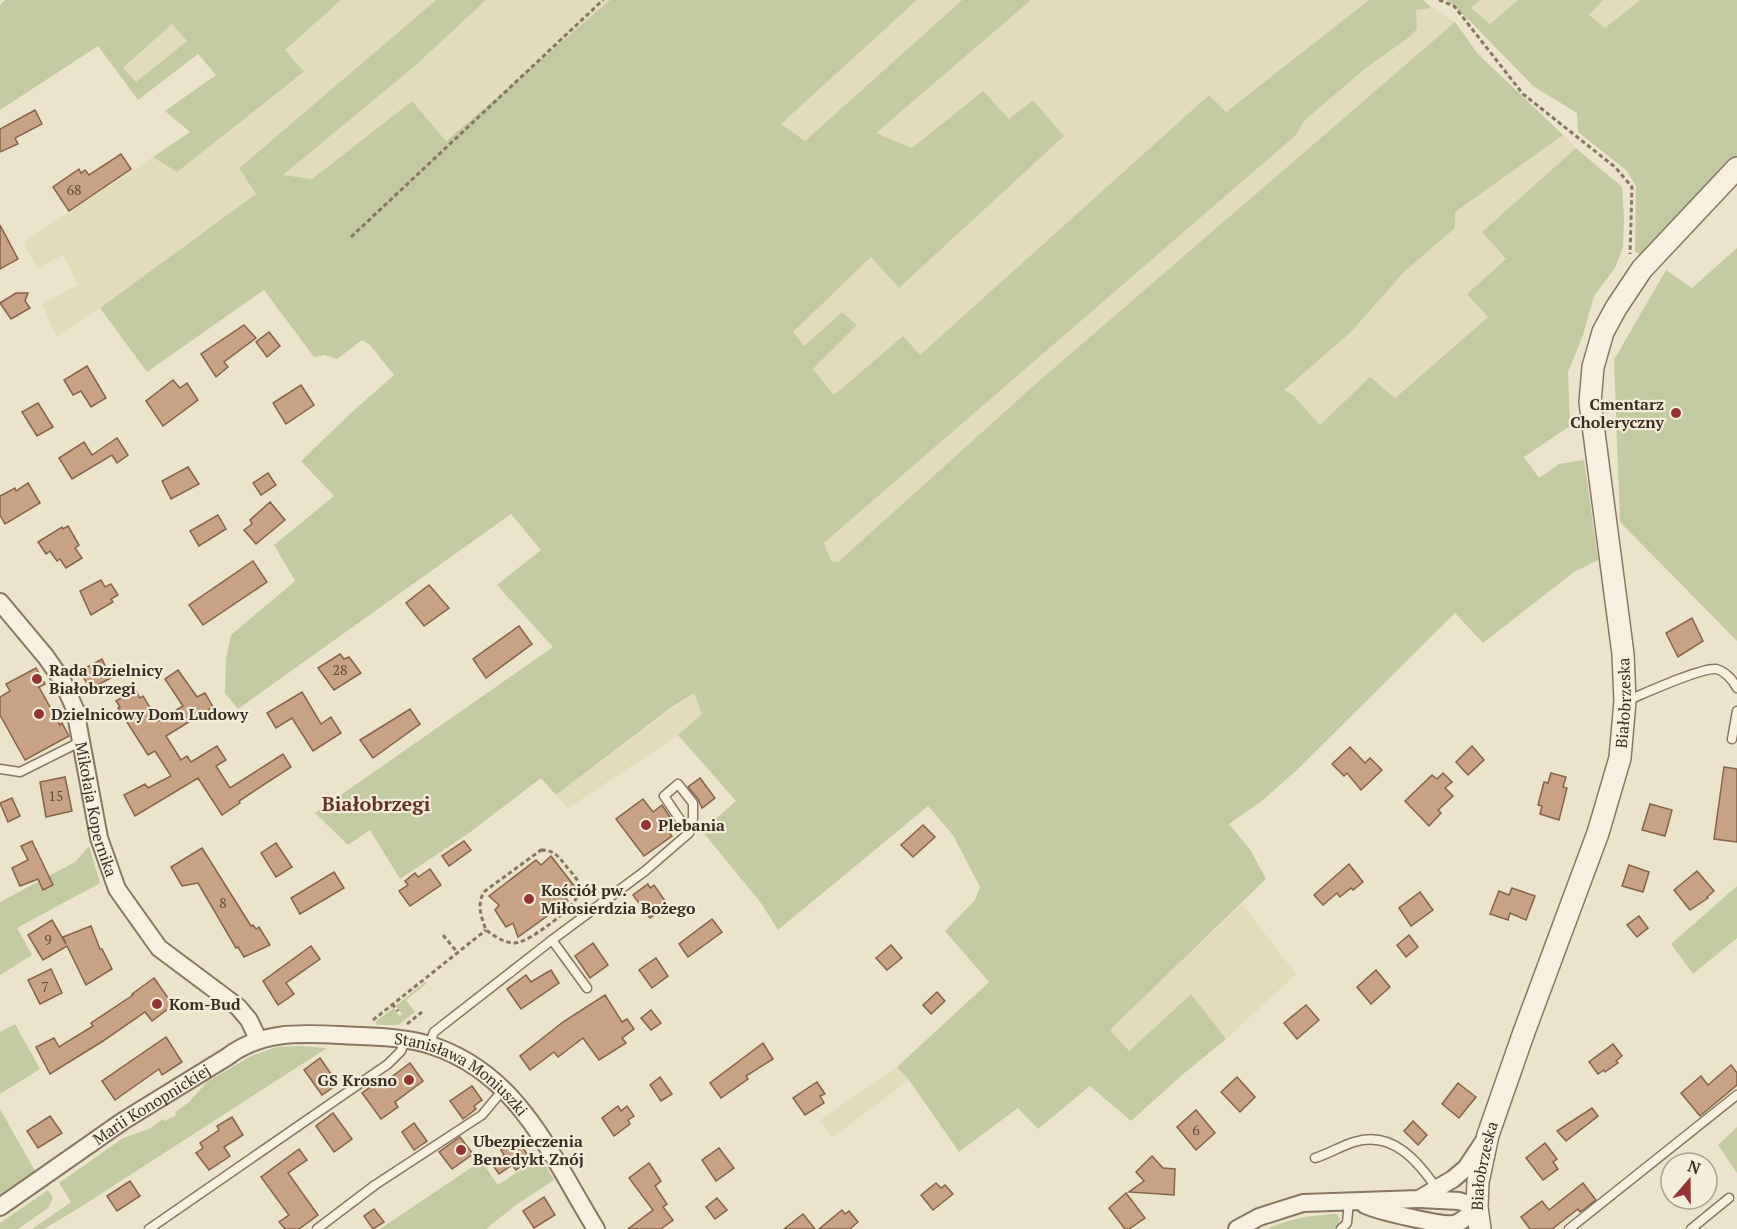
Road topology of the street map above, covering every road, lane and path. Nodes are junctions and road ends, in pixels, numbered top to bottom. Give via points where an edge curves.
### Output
1 (603, 0) edge
2 (1439, 0) edge
3 (1737, 168) edge
4 (351, 237) dead end
5 (1630, 257) dead end
6 (0, 602) edge
7 (6, 619) edge
8 (1737, 688) edge
9 (1625, 701) junction
10 (1737, 711) edge
11 (1732, 739) dead end
12 (82, 741) junction
13 (0, 769) edge
14 (685, 827) junction
15 (486, 930) junction
16 (443, 934) dead end
17 (552, 940) junction
18 (457, 952) junction
19 (587, 988) dead end
20 (392, 1004) junction
21 (399, 1011) dead end
22 (422, 1012) dead end
23 (367, 1025) dead end
24 (403, 1034) junction
25 (258, 1039) junction
26 (429, 1045) junction
27 (1737, 1095) edge
28 (497, 1097) dead end
29 (1488, 1135) junction
30 (1315, 1158) dead end
31 (1437, 1189) junction
32 (1729, 1198) dead end
33 (1419, 1199) junction
34 (1352, 1201) junction
35 (0, 1207) edge
36 (1477, 1207) junction
37 (1431, 1225) edge
38 (149, 1229) edge
39 (317, 1229) edge
40 (596, 1229) edge
41 (1237, 1229) edge
42 (1341, 1229) edge
43 (1480, 1229) edge
44 (1569, 1229) edge
45 (1691, 1229) edge

1 - 4 path
2 - 5 path via 1454,6 1523,94 1615,167 1632,187
3 - 9 street, Białobrzeska via 1642,269 1604,332 1593,367 1590,402 1623,654
6 - 7 street, Mikołaja Kopernika
7 - 12 street, Mikołaja Kopernika via 46,657 62,680 75,709
8 - 9 lane via 1718,669 1703,670
9 - 29 street, Białobrzeska via 1620,758 1598,832
10 - 11 lane
12 - 13 lane via 20,772
12 - 25 street, Mikołaja Kopernika via 99,838 117,889 159,948 238,1007
14 - 14 lane via 693,819 693,803 678,784 664,796
14 - 17 lane via 689,833 674,847
15 - 15 path via 508,942 526,940 578,898 580,885 557,854 541,849 481,896
15 - 18 path
16 - 18 path
17 - 19 lane
17 - 26 lane via 434,1032
18 - 20 path
20 - 21 path
20 - 23 path
22 - 24 path
24 - 25 street, Stanisława Moniuszki via 274,1035
24 - 26 street, Stanisława Moniuszki
24 - 38 lane via 401,1051 388,1064
25 - 35 street, Marii Konopnickiej via 123,1121
26 - 40 street, Stanisława Moniuszki via 465,1059 509,1094 551,1150
27 - 44 lane
28 - 39 lane via 482,1115 375,1185
29 - 31 street via 1466,1168
29 - 36 street, Białobrzeska
30 - 31 lane via 1355,1142 1375,1139 1402,1149
31 - 33 street
32 - 45 lane
33 - 34 street
33 - 36 street
34 - 37 street
34 - 41 street via 1303,1203 1258,1217
34 - 42 lane via 1347,1223
36 - 37 street via 1463,1221
36 - 43 street, Białobrzeska

